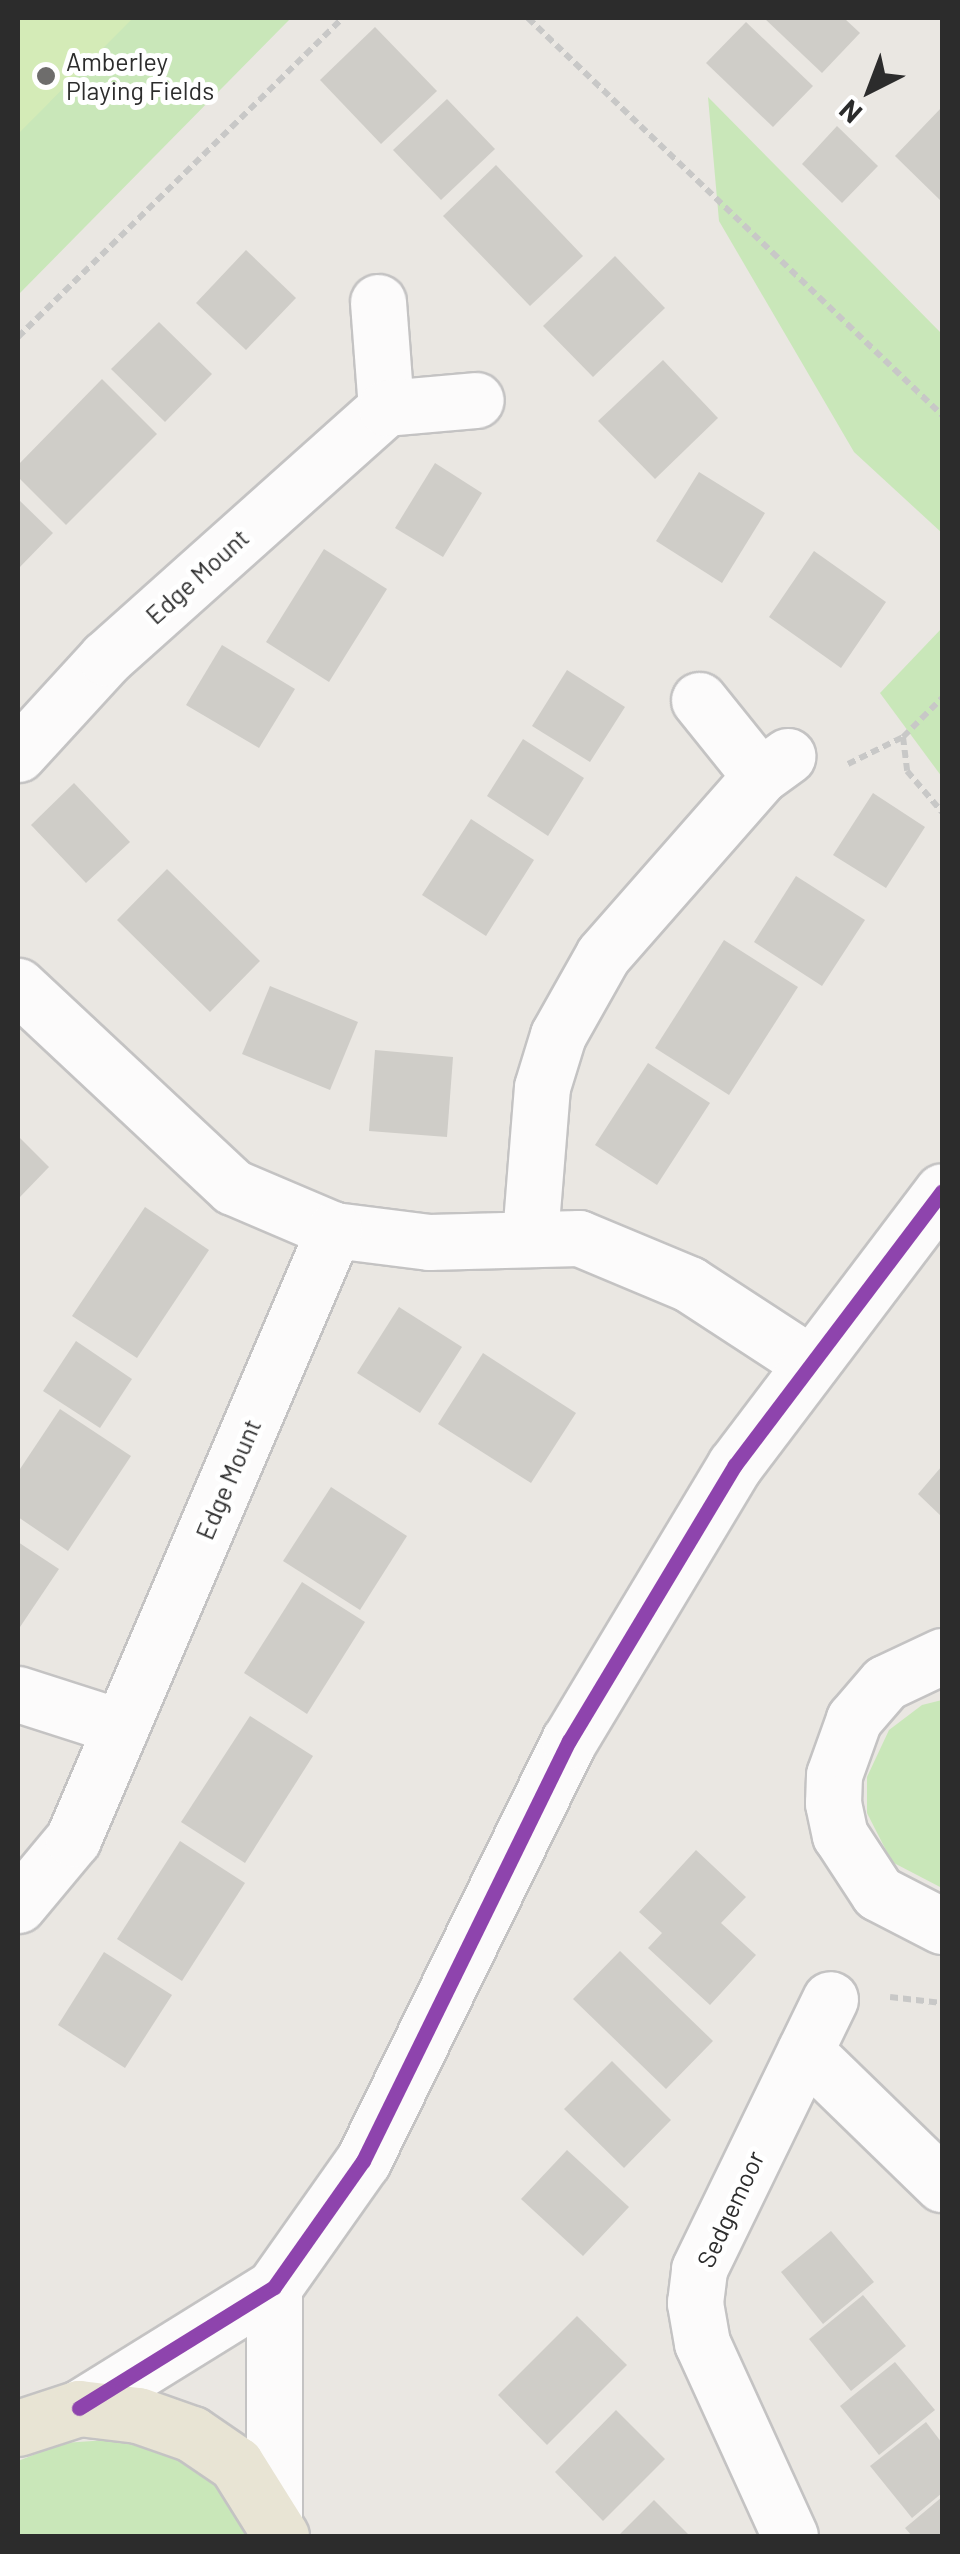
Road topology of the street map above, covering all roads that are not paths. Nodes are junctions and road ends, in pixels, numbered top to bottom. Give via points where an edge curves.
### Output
1 (378, 302) dead end
2 (476, 400) dead end
3 (386, 408) junction
4 (700, 700) dead end
5 (18, 754) edge
6 (18, 986) edge
7 (942, 1190) edge
8 (334, 1230) junction
9 (530, 1236) junction
10 (810, 1362) junction
11 (942, 1656) edge
12 (18, 1694) edge
13 (121, 1728) junction
14 (18, 1905) edge
15 (942, 1926) edge
16 (830, 1999) dead end
17 (804, 2052) junction
18 (942, 2184) edge
19 (274, 2287) junction
20 (79, 2408) junction
21 (18, 2428) edge
22 (277, 2527) edge
23 (790, 2536) edge

1 - 3 street
2 - 3 street
3 - 5 street, Edge Mount via 106,658
4 - 9 street via 774,766 602,955 558,1035 542,1086
6 - 8 street via 232,1187
7 - 10 street
8 - 9 street via 429,1242
8 - 13 street, Edge Mount
9 - 10 street via 578,1238 688,1284
10 - 19 street via 736,1465 569,1741 363,2161
11 - 15 street via 885,1683 854,1719 834,1775 833,1803 840,1834 878,1893
12 - 13 street
13 - 14 street, Edge Mount via 72,1838
16 - 17 street, Sedgemoor
17 - 18 street
17 - 23 street, Sedgemoor via 699,2270 695,2303 702,2343
19 - 20 street
19 - 22 street
20 - 21 main road
20 - 22 main road via 138,2415 192,2434 236,2464

